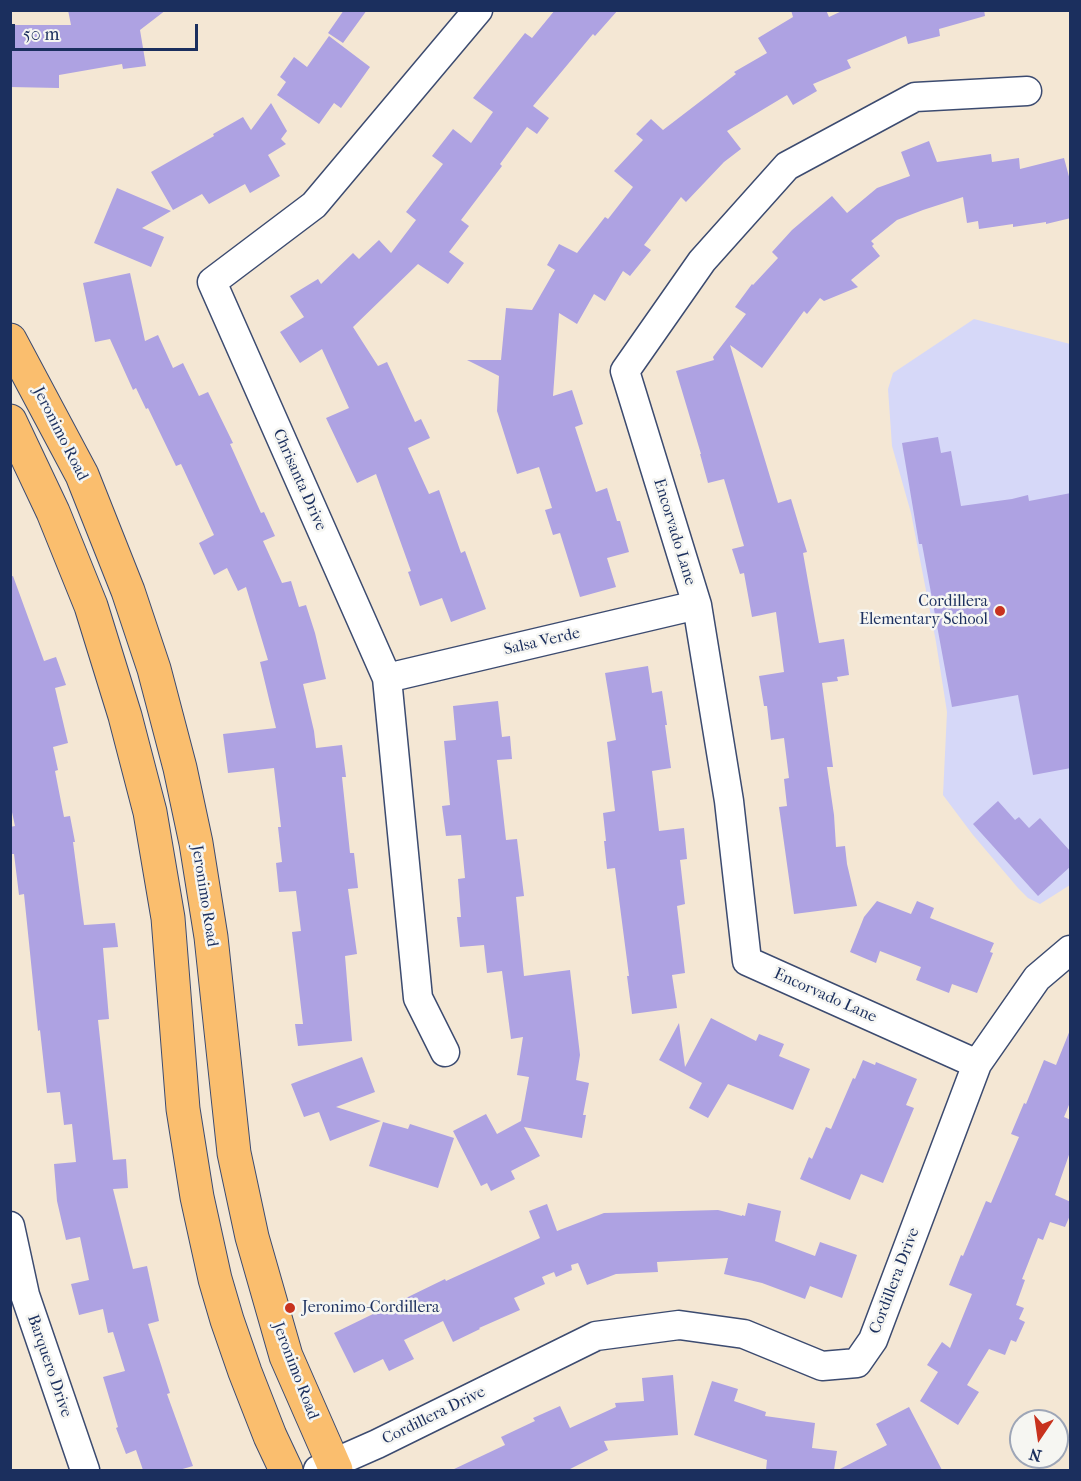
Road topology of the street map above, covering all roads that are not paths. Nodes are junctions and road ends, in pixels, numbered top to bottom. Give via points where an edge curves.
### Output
1 (478, 10) edge
2 (1027, 91) dead end
3 (10, 340) edge
4 (10, 422) edge
5 (697, 605) junction
6 (387, 678) junction
7 (1071, 950) edge
8 (445, 1052) dead end
9 (976, 1064) junction
10 (10, 1226) edge
11 (18, 1297) edge
12 (329, 1468) edge
13 (85, 1470) edge
14 (286, 1470) edge

1 - 6 street, Chrisanta Drive via 314,205 212,282
2 - 5 street, Encorvado Lane via 915,97 787,166 702,261 625,371
3 - 12 main road, Jeronimo Road via 82,475 154,669 196,843 211,937 234,1153 252,1237 286,1356
4 - 14 main road via 92,606 125,716 150,812 168,918 183,1109 196,1197 227,1320
5 - 6 street, Salsa Verde
5 - 9 street, Encorvado Lane via 729,801 747,961
6 - 8 street, Chrisanta Drive via 418,998
7 - 9 street, Cordillera Drive via 1037,978
9 - 12 street, Cordillera Drive via 873,1340 857,1363 822,1366 744,1334 679,1324 596,1336
10 - 11 street, Barquero Drive
11 - 13 street, Barquero Drive

